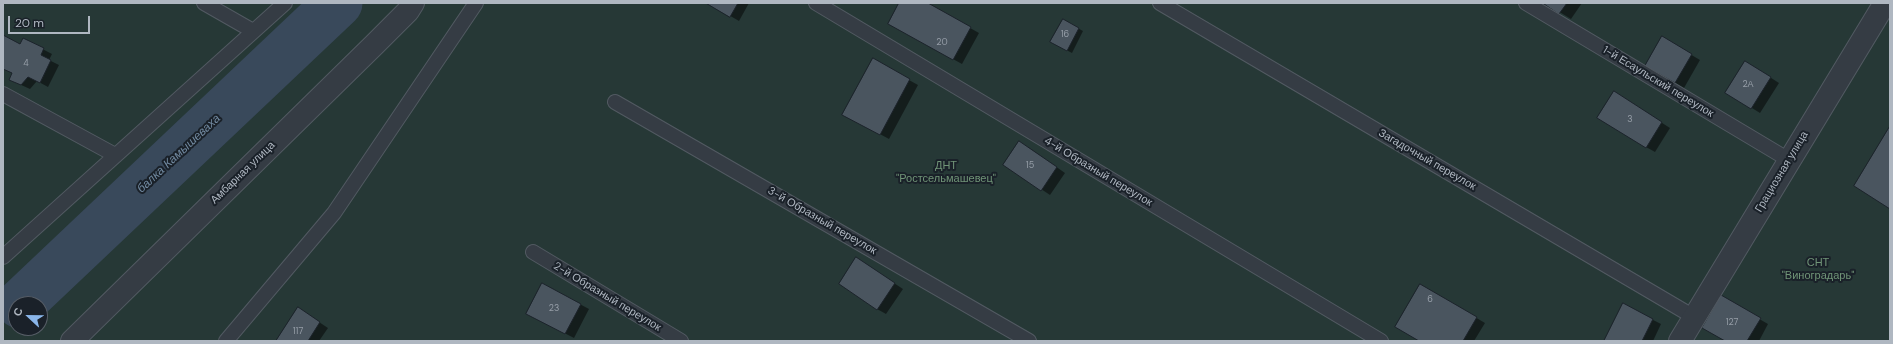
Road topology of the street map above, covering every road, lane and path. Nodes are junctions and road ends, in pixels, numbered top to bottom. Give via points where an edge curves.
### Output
1 (204, 3) edge
2 (285, 3) edge
3 (412, 3) edge
4 (476, 3) edge
5 (816, 3) edge
6 (1160, 3) edge
7 (1526, 3) edge
8 (1878, 6) edge
9 (253, 31) junction
10 (3, 94) edge
11 (615, 102) dead end
12 (115, 155) junction
13 (1790, 160) junction
14 (533, 252) dead end
15 (3, 257) edge
16 (1694, 317) junction
17 (72, 341) edge
18 (226, 341) edge
19 (681, 341) edge
20 (1029, 341) edge
21 (1381, 341) edge
22 (1680, 341) edge

1 - 9 lane
2 - 9 lane
3 - 17 street, Амбарная улица via 408,11 375,44
4 - 18 lane via 334,214
5 - 21 lane, 4-й Образный переулок
6 - 16 lane, Загадочный переулок
7 - 13 lane, 1-й Есаульский переулок
8 - 13 street, Грациозная улица
9 - 12 lane
10 - 12 lane
11 - 20 lane, 3-й Образный переулок
12 - 15 lane
13 - 16 street, Грациозная улица
14 - 19 lane, 2-й Образный переулок
16 - 22 street, Грациозная улица

